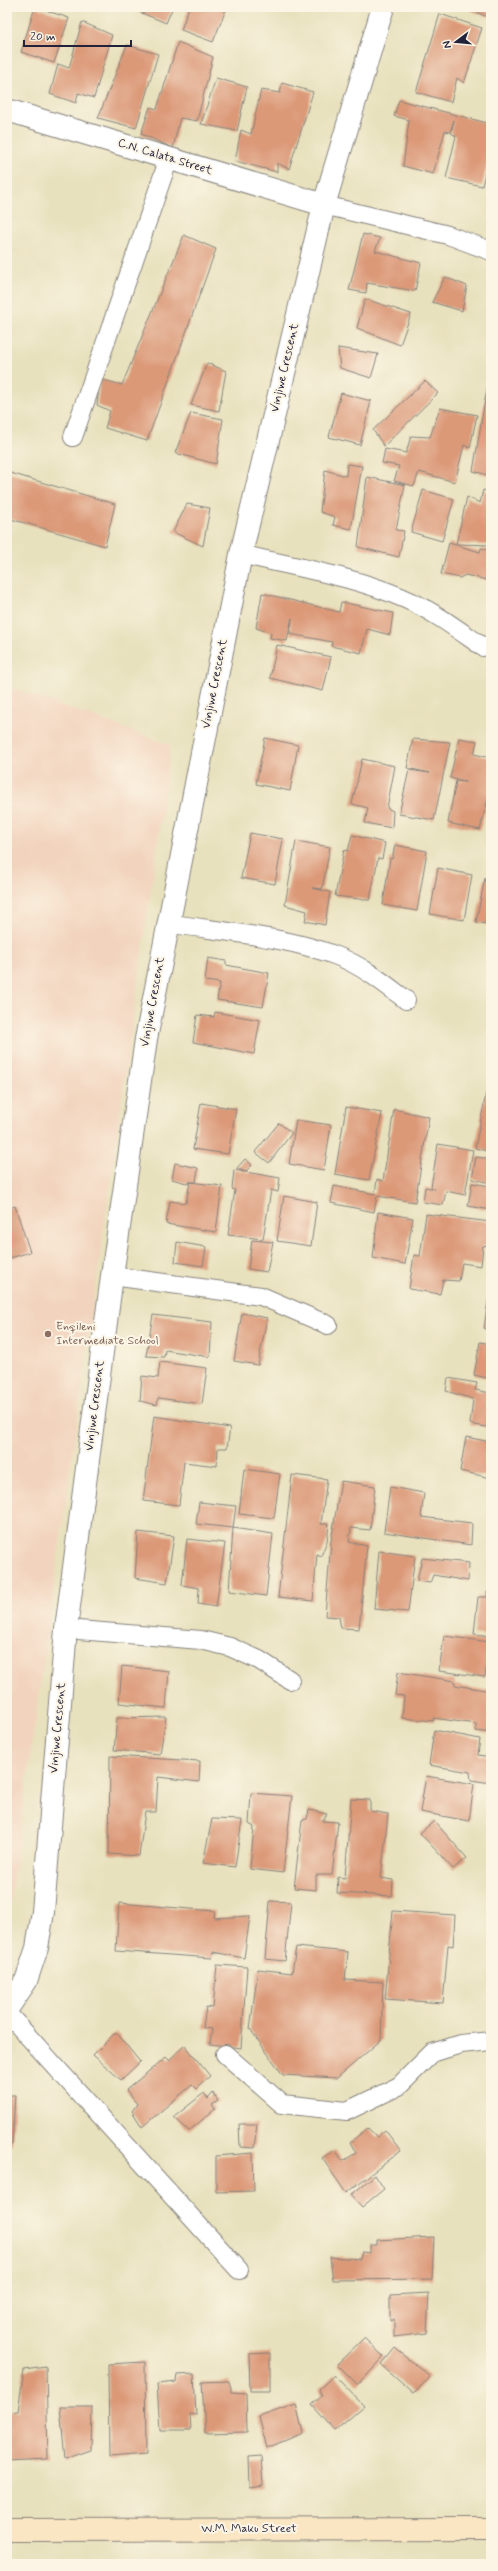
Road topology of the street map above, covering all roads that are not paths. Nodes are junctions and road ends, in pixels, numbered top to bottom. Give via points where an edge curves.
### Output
1 (383, 7) edge
2 (7, 110) edge
3 (169, 158) junction
4 (324, 205) junction
5 (491, 252) edge
6 (73, 436) dead end
7 (241, 554) junction
8 (483, 647) dead end
9 (167, 923) junction
10 (406, 1000) dead end
11 (112, 1276) junction
12 (328, 1325) dead end
13 (66, 1629) junction
14 (290, 1680) dead end
15 (7, 2009) edge
16 (7, 2013) edge
17 (491, 2041) edge
18 (225, 2054) dead end
19 (239, 2270) dead end
20 (491, 2529) edge
21 (7, 2530) edge

1 - 4 street, Vinjiwe Crescent
2 - 3 street, C.N. Calata Street
3 - 4 street, C.N. Calata Street
3 - 6 lane
4 - 5 lane via 448,235
4 - 7 street, Vinjiwe Crescent
7 - 8 lane via 352,582 402,598 442,618
7 - 9 street, Vinjiwe Crescent
9 - 10 lane via 296,945 338,956 369,972
9 - 11 street, Vinjiwe Crescent via 146,1039
11 - 12 lane via 261,1296
11 - 13 street, Vinjiwe Crescent
13 - 14 lane via 201,1640 230,1647 259,1660
13 - 15 street, Vinjiwe Crescent via 43,1912 37,1948 26,1980
16 - 19 lane
17 - 18 lane via 461,2044 432,2053 399,2086 347,2110 282,2104
20 - 21 street, W.M. Maku Street

